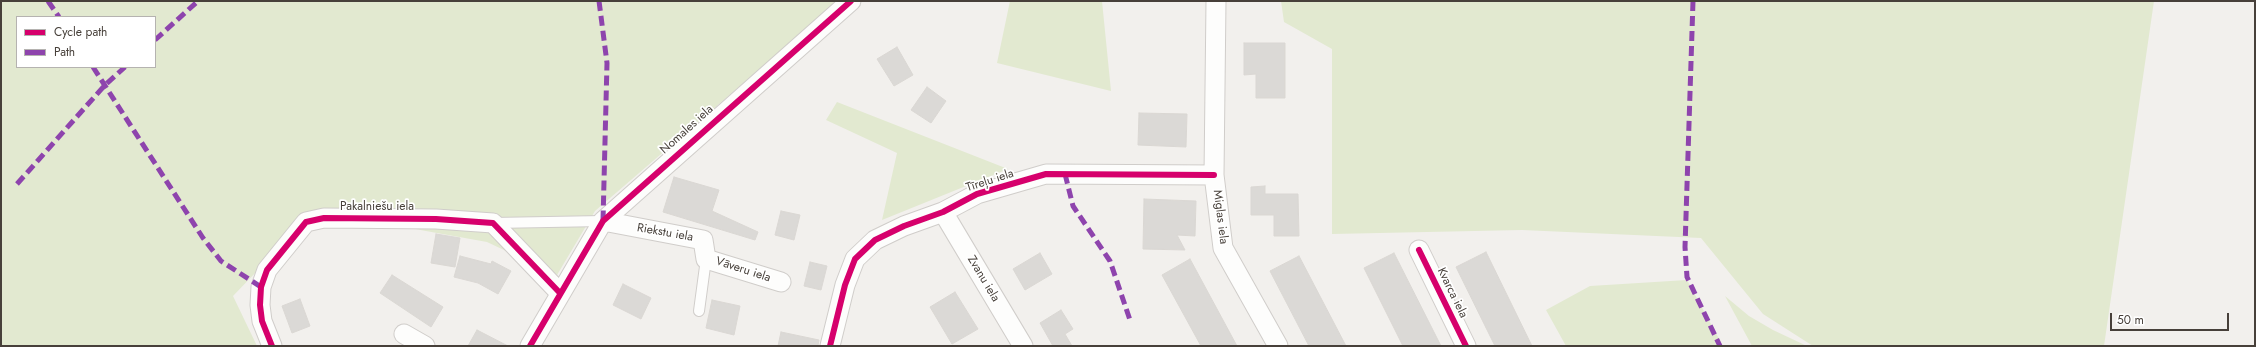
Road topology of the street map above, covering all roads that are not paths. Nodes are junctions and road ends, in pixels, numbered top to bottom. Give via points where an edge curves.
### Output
1 (851, 1) edge
2 (1216, 1) edge
3 (1214, 175) junction
4 (943, 212) junction
5 (603, 222) junction
6 (493, 224) junction
7 (1419, 250) dead end
8 (706, 259) junction
9 (781, 282) dead end
10 (560, 294) junction
11 (699, 311) dead end
12 (404, 334) dead end
13 (272, 346) edge
14 (425, 346) edge
15 (530, 346) edge
16 (830, 346) edge
17 (1023, 346) edge
18 (1278, 346) edge
19 (1466, 346) edge

1 - 5 street, Nomales iela
2 - 3 street, Miglas iela
3 - 4 street, Tīreļu iela via 1046,174 977,194
3 - 18 street, Miglas iela via 1223,248
4 - 16 street, Tīreļu iela via 875,240 855,259 845,285
4 - 17 street, Zvanu iela
5 - 6 lane
5 - 8 street, Riekstu iela via 703,240
5 - 10 street, Nomales iela
6 - 10 street
6 - 13 street, Pakalniešu iela via 436,219 354,218 324,218 306,222 267,270 261,287 262,321
7 - 19 street, Kvarca iela
8 - 9 street, Vāveru iela
8 - 11 lane, Riekstu iela
10 - 15 street, Nomales iela
12 - 14 street

